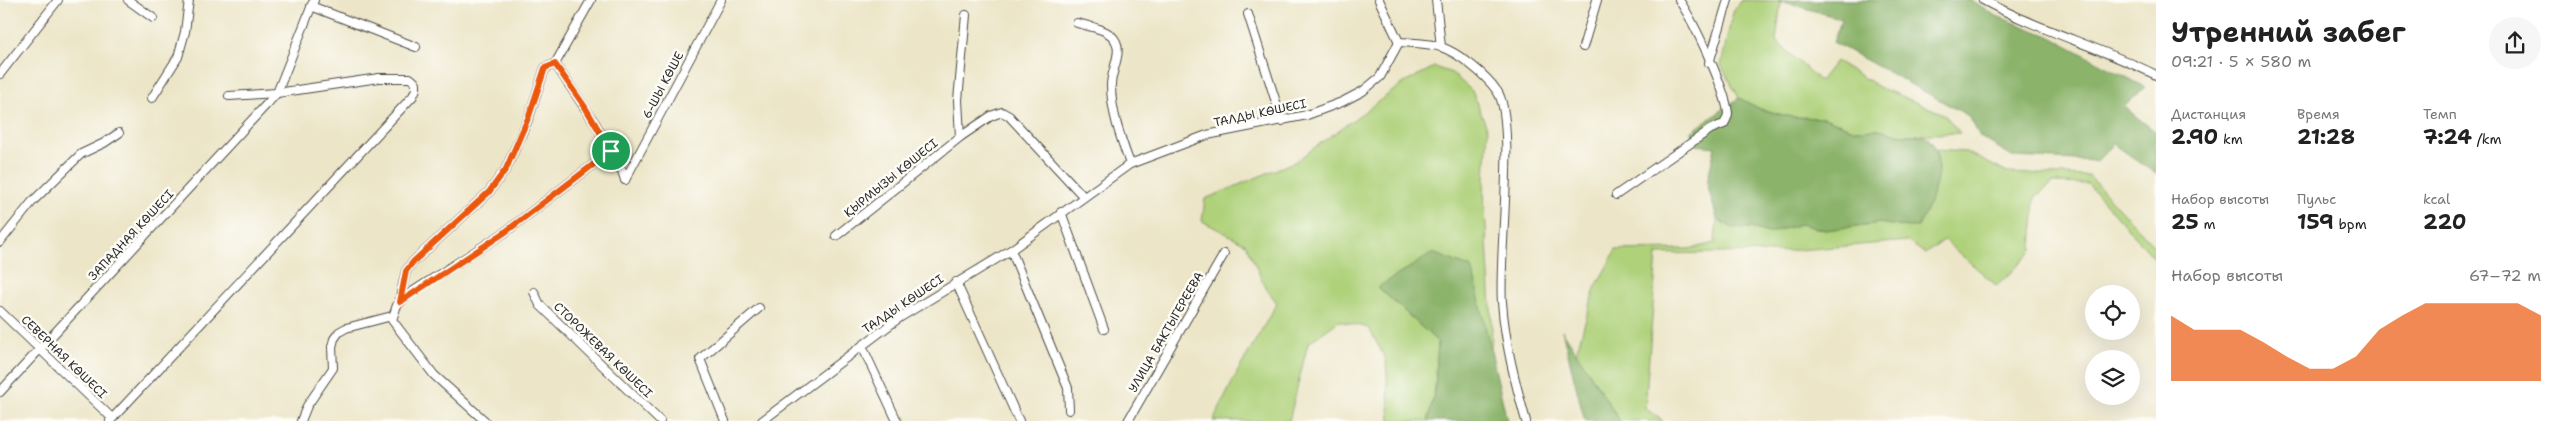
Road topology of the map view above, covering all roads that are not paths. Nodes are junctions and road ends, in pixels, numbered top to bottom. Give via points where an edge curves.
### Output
1 (58, 0) edge
2 (128, 0) edge
3 (190, 0) edge
4 (591, 0) edge
5 (721, 0) edge
6 (1379, 0) edge
7 (1436, 0) edge
8 (1597, 0) edge
9 (1679, 0) edge
10 (1728, 0) edge
11 (1983, 0) edge
12 (312, 3) edge
13 (1248, 14) dead end
14 (966, 15) dead end
15 (153, 18) dead end
16 (1077, 22) dead end
17 (1399, 42) junction
18 (416, 47) dead end
19 (1441, 47) junction
20 (1583, 47) dead end
21 (1710, 63) junction
22 (552, 65) junction
23 (0, 74) edge
24 (2156, 74) edge
25 (277, 92) junction
26 (229, 96) dead end
27 (152, 98) dead end
28 (1282, 121) junction
29 (119, 133) dead end
30 (960, 137) junction
31 (611, 151) junction
32 (1130, 164) junction
33 (1616, 195) dead end
34 (1082, 196) junction
35 (1061, 212) junction
36 (836, 236) dead end
37 (0, 242) edge
38 (1011, 250) junction
39 (1224, 254) dead end
40 (956, 282) junction
41 (534, 292) dead end
42 (400, 302) junction
43 (759, 308) dead end
44 (0, 311) edge
45 (392, 318) junction
46 (1104, 329) dead end
47 (862, 346) junction
48 (40, 350) junction
49 (0, 392) edge
50 (1069, 410) dead end
51 (303, 418) edge
52 (111, 420) edge
53 (312, 421) edge
54 (485, 421) edge
55 (660, 421) edge
56 (725, 421) edge
57 (762, 421) edge
58 (897, 421) edge
59 (1019, 421) edge
60 (1128, 421) edge
61 (1526, 421) edge

1 - 23 street
2 - 15 street
3 - 27 street via 186,32 178,57
4 - 22 street
5 - 31 street, 6-ШЫ КӨШЕ via 625,180
6 - 17 street
7 - 19 street
8 - 20 street
9 - 21 street
10 - 21 street
11 - 24 street via 2016,18 2086,43
12 - 18 street
12 - 25 street
13 - 28 street
14 - 30 street via 958,100
16 - 32 street via 1106,32 1114,37 1118,46 1111,84 1118,132
17 - 19 street
17 - 28 street, ТАЛДЫ КӨШЕСІ via 1380,77 1363,91 1342,102
19 - 61 street via 1476,69 1498,92 1505,119 1507,153 1501,253 1502,300 1506,339
21 - 33 street via 1726,107 1728,116 1724,124 1711,129
22 - 31 street via 585,107
22 - 42 street via 543,72 529,116 506,169 489,192 413,262 406,271
25 - 26 street
25 - 48 street, ЗАПАДНАЯ КӨШЕСІ
25 - 52 street via 387,78 410,78 416,83 413,96
28 - 32 street, ТАЛДЫ КӨШЕСІ via 1207,135
29 - 37 street via 81,154 32,202
30 - 34 street, ҚЫРМЫЗЫ КӨШЕСІ via 1002,112
30 - 36 street, ҚЫРМЫЗЫ КӨШЕСІ
31 - 42 street via 504,233
32 - 34 street, ТАЛДЫ КӨШЕСІ
34 - 35 street, ТАЛДЫ КӨШЕСІ
35 - 38 street, ТАЛДЫ КӨШЕСІ
35 - 46 street
38 - 40 street, ТАЛДЫ КӨШЕСІ
38 - 50 street via 1068,388
39 - 60 street, УЛИЦА БАКТЫГЕРЕЕВА
40 - 47 street, ТАЛДЫ КӨШЕСІ
40 - 59 street
41 - 55 street, СТОРОЖЕВАЯ КӨШЕСІ via 540,305
42 - 45 street
43 - 56 street via 700,359
44 - 48 street, СЕВЕРНАЯ КӨШЕСІ
45 - 51 street via 339,332 332,347 332,368
45 - 54 street via 434,375
47 - 57 street, ТАЛДЫ КӨШЕСІ
47 - 58 street
48 - 49 street, ЗАПАДНАЯ КӨШЕСІ
48 - 52 street, СЕВЕРНАЯ КӨШЕСІ
51 - 53 street

